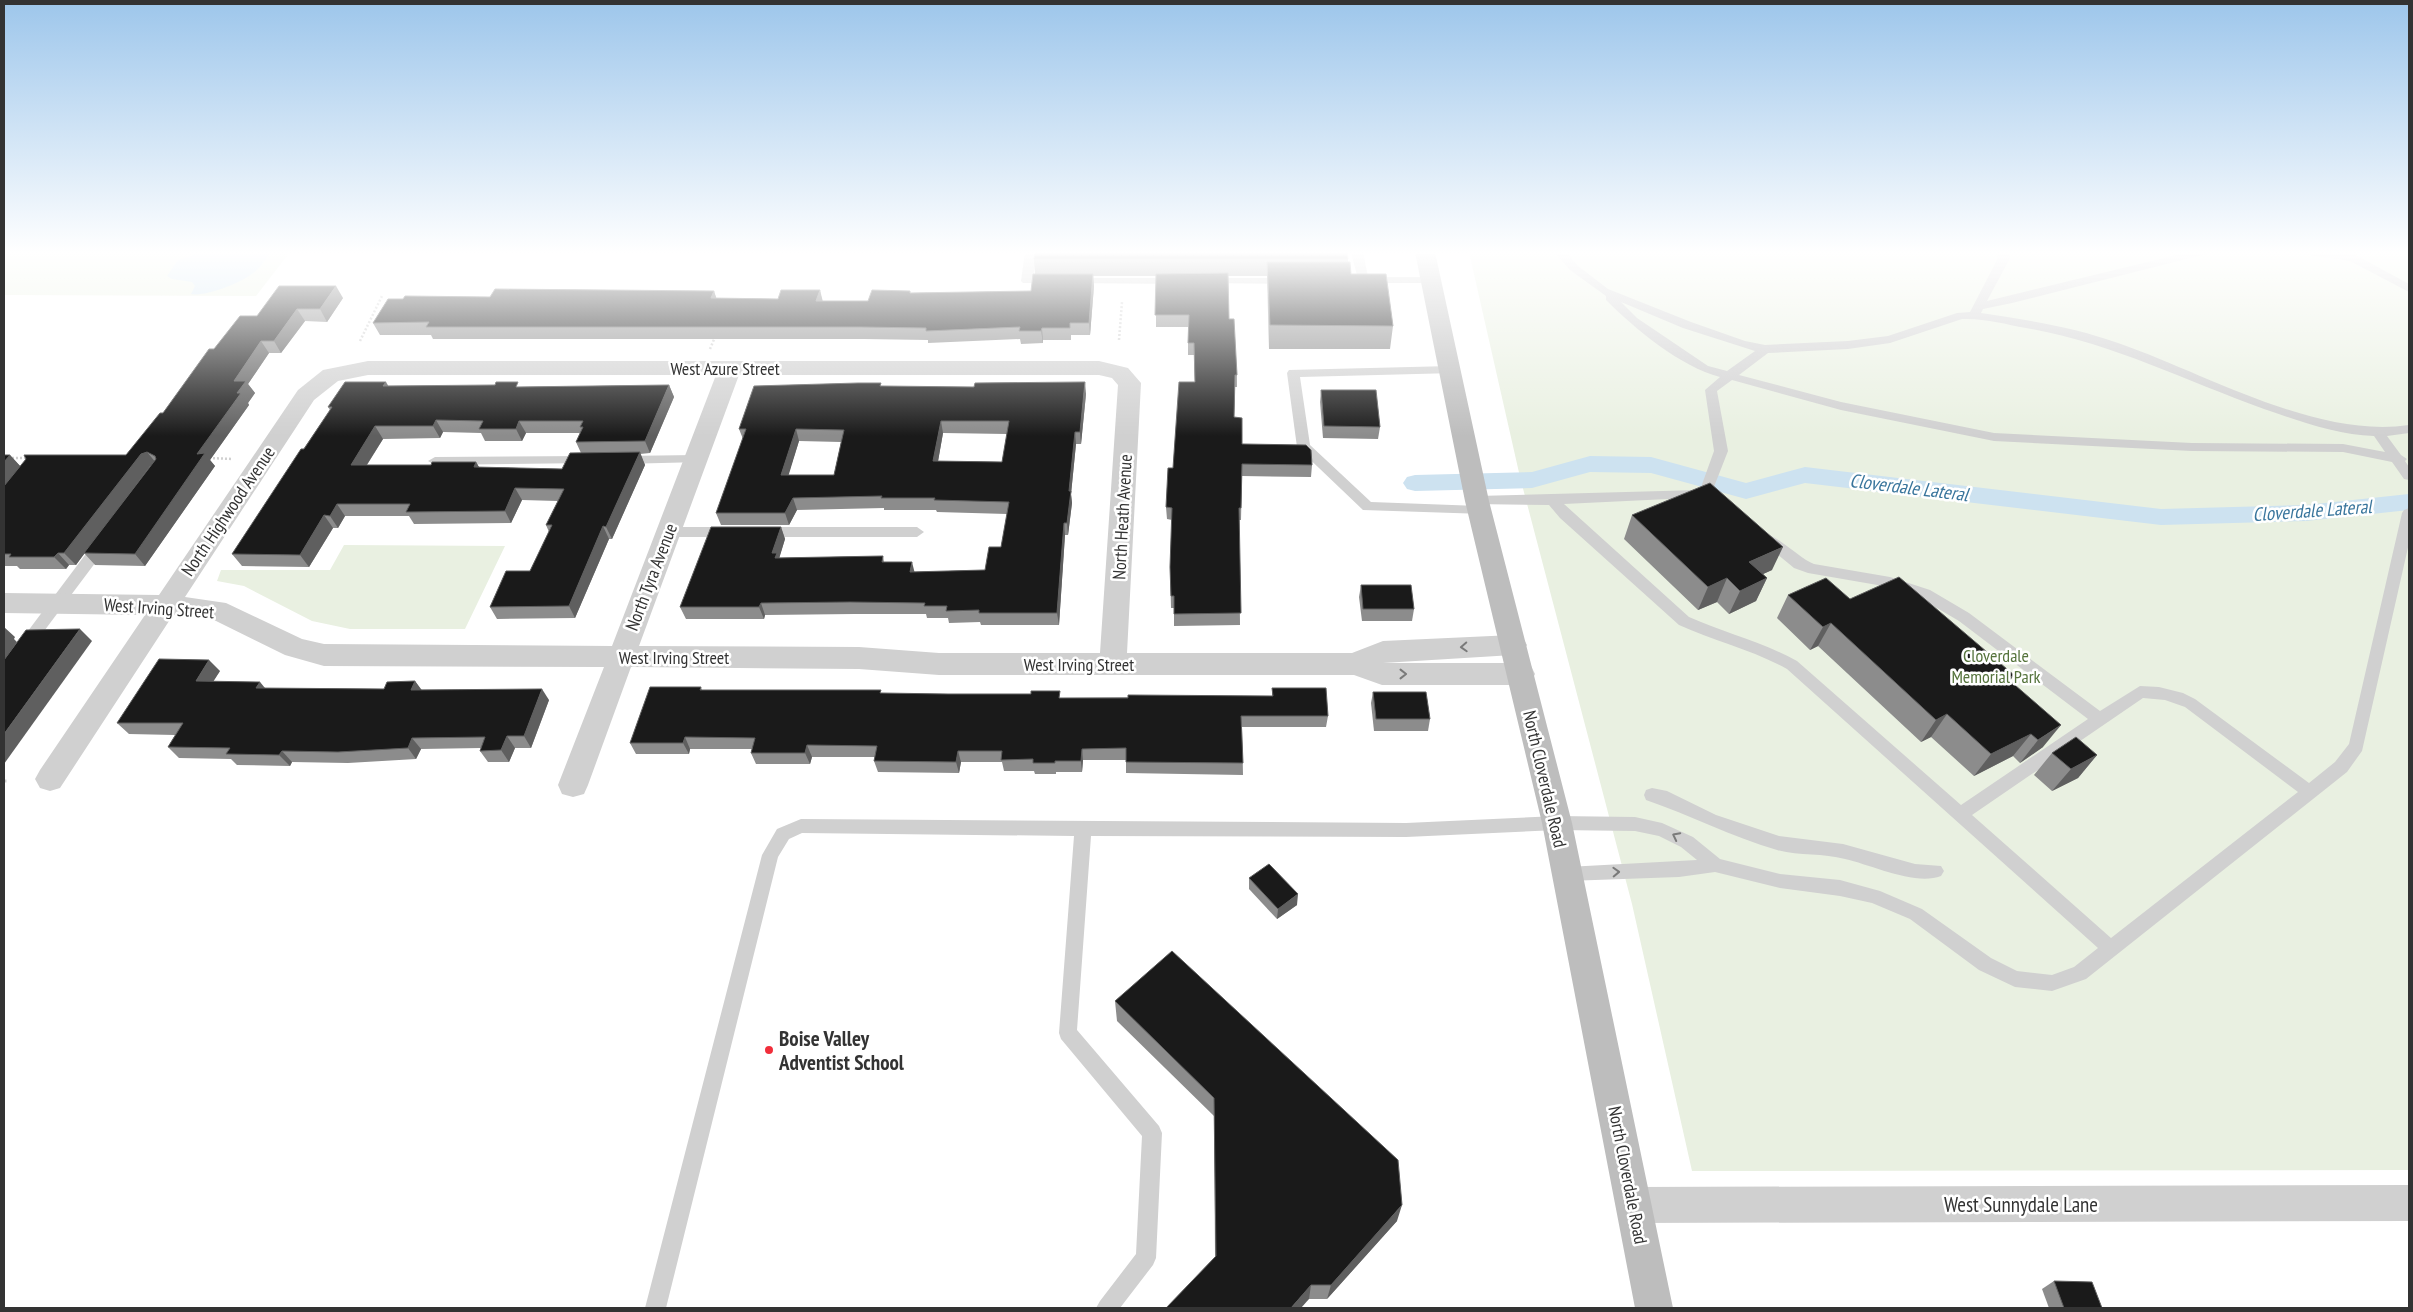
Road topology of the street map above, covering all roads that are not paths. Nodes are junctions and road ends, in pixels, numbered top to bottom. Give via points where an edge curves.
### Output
1 (1439, 313) edge
2 (1626, 313) edge
3 (1658, 313) edge
4 (1969, 313) edge
5 (1985, 313) edge
6 (1765, 349) junction
7 (730, 368) junction
8 (1451, 370) junction
9 (1120, 374) joint
10 (331, 375) joint
11 (1727, 376) junction
12 (2409, 429) edge
13 (2379, 434) junction
14 (696, 459) junction
15 (2400, 459) junction
16 (435, 460) edge
17 (2409, 476) edge
18 (1553, 500) junction
19 (1478, 506) junction
20 (2409, 513) edge
21 (1754, 527) edge
22 (668, 532) junction
23 (917, 532) dead end
24 (110, 533) edge
25 (2404, 564) edge
26 (4, 603) edge
27 (57, 603) junction
28 (166, 605) junction
29 (1513, 645) junction
30 (622, 656) junction
31 (1113, 664) junction
32 (1355, 664) junction
33 (4, 674) edge
34 (1520, 674) junction
35 (2100, 719) junction
36 (50, 779) dead end
37 (573, 786) dead end
38 (2310, 792) junction
39 (1652, 795) dead end
40 (1959, 815) junction
41 (1557, 823) junction
42 (1083, 829) junction
43 (1715, 865) junction
44 (1936, 871) dead end
45 (1567, 874) junction
46 (2111, 949) junction
47 (2409, 1203) edge
48 (1634, 1205) junction
49 (655, 1308) edge
50 (1107, 1308) edge
51 (1654, 1308) edge

1 - 8 main road, North Cloverdale Road
2 - 11 lane via 1704,369
3 - 6 lane via 1742,344
4 - 6 lane via 1890,339 1848,345
5 - 13 lane via 2127,350 2258,404 2323,424
6 - 11 lane
7 - 9 street, West Azure Street via 1099,368
7 - 10 street, West Azure Street via 368,368
7 - 14 street, North Tyra Avenue
8 - 19 main road, North Cloverdale Road
8 - 19 lane via 1292,373 1304,448 1368,507
9 - 31 street, North Heath Avenue via 1130,382
10 - 28 street, North Highwood Avenue via 306,395
11 - 15 lane via 1841,406 1994,437 2192,447 2343,448
11 - 18 lane via 1711,390 1721,451 1711,497 1687,493
12 - 13 lane
13 - 15 lane
14 - 16 lane
14 - 22 street, North Tyra Avenue
15 - 17 lane
18 - 19 lane
18 - 40 lane via 1565,515 1684,620 1792,665
19 - 29 main road, North Cloverdale Road
20 - 25 lane
21 - 35 lane via 1798,564 1890,582 1925,594 1964,617
22 - 23 lane
22 - 30 street, North Tyra Avenue
24 - 27 lane
25 - 38 lane via 2356,746 2341,767
26 - 27 street, West Irving Street
27 - 28 street, West Irving Street
27 - 33 lane
28 - 30 street, West Irving Street via 217,610 295,648 324,655
28 - 36 street, North Highwood Avenue
29 -> 32 street, West Irving Street via 1383,651
29 - 34 main road, North Cloverdale Road
30 - 31 street, West Irving Street via 859,658 939,664
30 - 37 street, North Tyra Avenue
31 - 32 street, West Irving Street
32 -> 34 street, West Irving Street via 1382,674
34 - 41 main road, North Cloverdale Road
35 - 38 lane via 2140,692 2174,695 2190,703
35 - 40 lane
38 - 46 lane
39 - 44 lane via 1661,796 1740,832 1779,843 1844,851 1915,871
40 - 46 lane
41 - 42 lane via 1406,830
43 -> 41 lane via 1687,842 1662,830 1635,824
41 - 45 main road, North Cloverdale Road
42 - 49 lane via 802,826 783,834 770,855
42 - 50 lane via 1068,1033 1152,1133 1146,1258
45 -> 43 lane via 1679,870
43 - 46 lane via 1780,881 1840,888 1874,896 1916,914 1985,964 2015,979 2052,983 2080,973
45 - 48 main road, North Cloverdale Road
47 - 48 street, West Sunnydale Lane
48 - 51 main road, North Cloverdale Road

